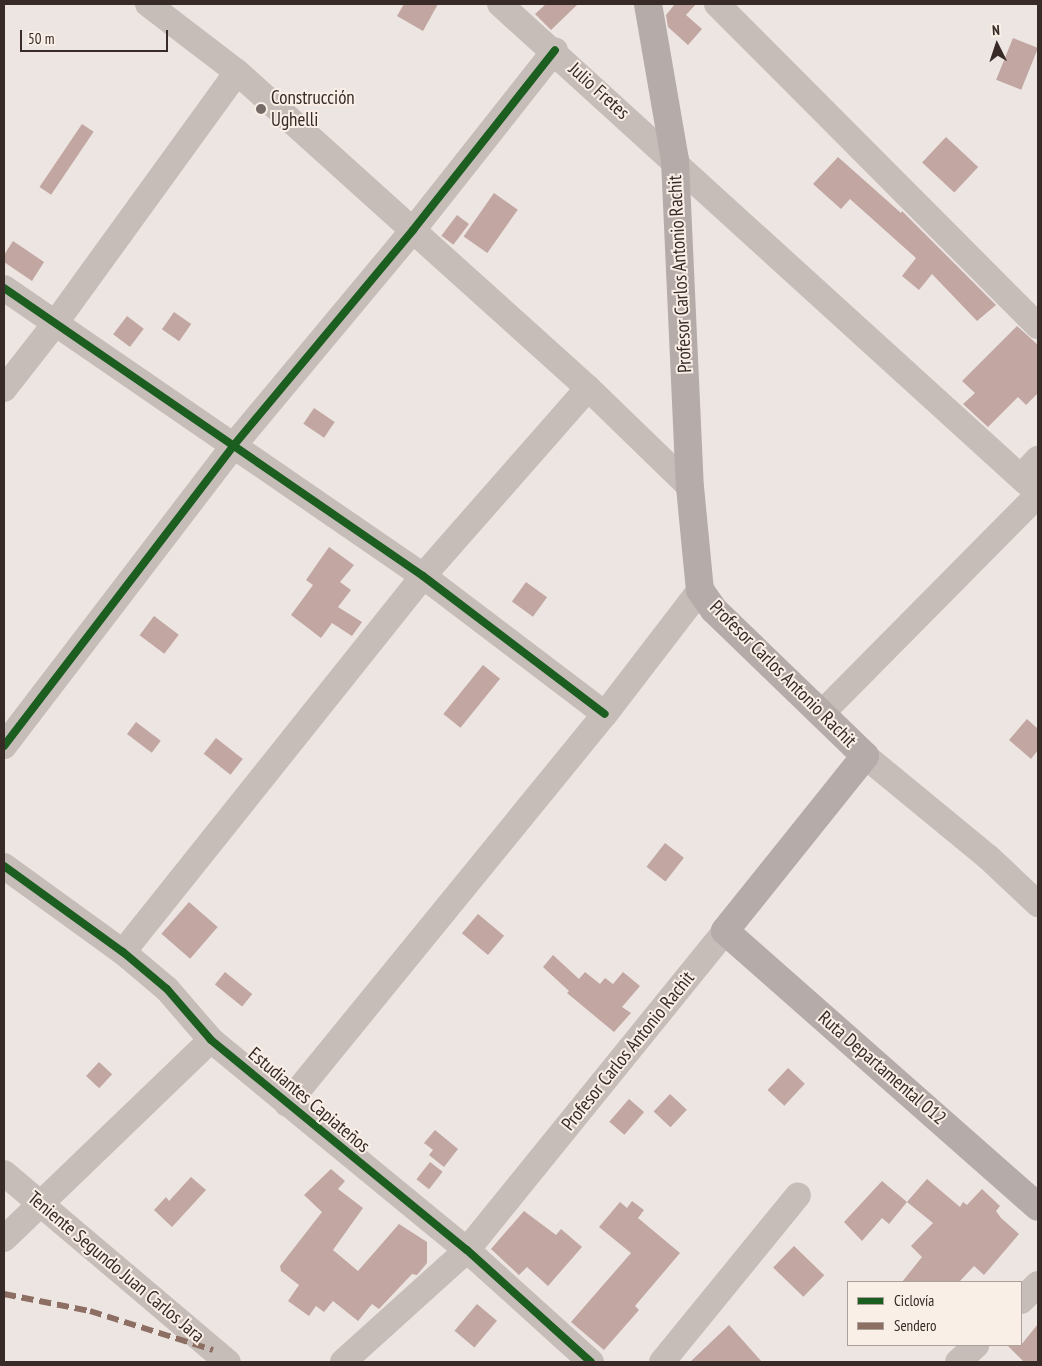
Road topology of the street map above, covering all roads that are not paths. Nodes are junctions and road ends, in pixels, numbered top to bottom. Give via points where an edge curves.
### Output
1 (148, 4) edge
2 (500, 4) edge
3 (648, 4) edge
4 (717, 4) edge
5 (555, 50) junction
6 (237, 72) junction
7 (675, 160) junction
8 (413, 230) junction
9 (4, 288) edge
10 (54, 325) junction
11 (1038, 326) edge
12 (588, 388) junction
13 (4, 389) edge
14 (234, 445) junction
15 (1034, 481) edge
16 (690, 487) junction
17 (423, 576) junction
18 (700, 590) junction
19 (605, 714) junction
20 (821, 714) junction
21 (4, 746) edge
22 (865, 756) junction
23 (4, 866) edge
24 (1038, 904) edge
25 (725, 931) junction
26 (123, 952) junction
27 (211, 1040) junction
28 (287, 1104) junction
29 (4, 1173) edge
30 (798, 1195) dead end
31 (40, 1202) junction
32 (1038, 1207) edge
33 (4, 1239) edge
34 (467, 1250) junction
35 (1038, 1284) edge
36 (1022, 1300) edge
37 (975, 1346) edge
38 (228, 1362) edge
39 (343, 1362) edge
40 (591, 1362) edge
41 (662, 1362) edge
42 (958, 1362) edge

1 - 6 street
2 - 5 street, Julio Fretes
3 - 7 main road, Profesor Carlos Antonio Rachit
4 - 11 street
5 - 7 street, Julio Fretes
5 - 8 street
6 - 8 street
6 - 10 street
7 - 15 street, Julio Fretes
7 - 16 main road, Profesor Carlos Antonio Rachit
8 - 12 street
8 - 14 street
9 - 10 street
10 - 13 street
10 - 14 street
12 - 16 street
12 - 17 street
14 - 17 street
14 - 21 street
15 - 20 street
16 - 18 main road, Profesor Carlos Antonio Rachit
17 - 19 street
17 - 26 street
18 - 19 street
18 - 20 main road, Profesor Carlos Antonio Rachit via 714,610
19 - 28 street
20 - 22 main road, Profesor Carlos Antonio Rachit
22 - 24 street via 988,857
22 - 25 main road, Profesor Carlos Antonio Rachit
23 - 26 street, Estudiantes Capiateños
25 - 32 main road, Ruta Departamental 012
25 - 34 street, Profesor Carlos Antonio Rachit
26 - 27 street, Estudiantes Capiateños via 167,989
27 - 28 street, Estudiantes Capiateños
27 - 31 street
28 - 34 street, Estudiantes Capiateños
29 - 31 street, Teniente Segundo Juan Carlos Jara
30 - 41 street
31 - 33 street
31 - 38 street, Teniente Segundo Juan Carlos Jara
34 - 39 street, Profesor Carlos Antonio Rachit
34 - 40 street, Estudiantes Capiateños
35 - 36 street
37 - 42 street

